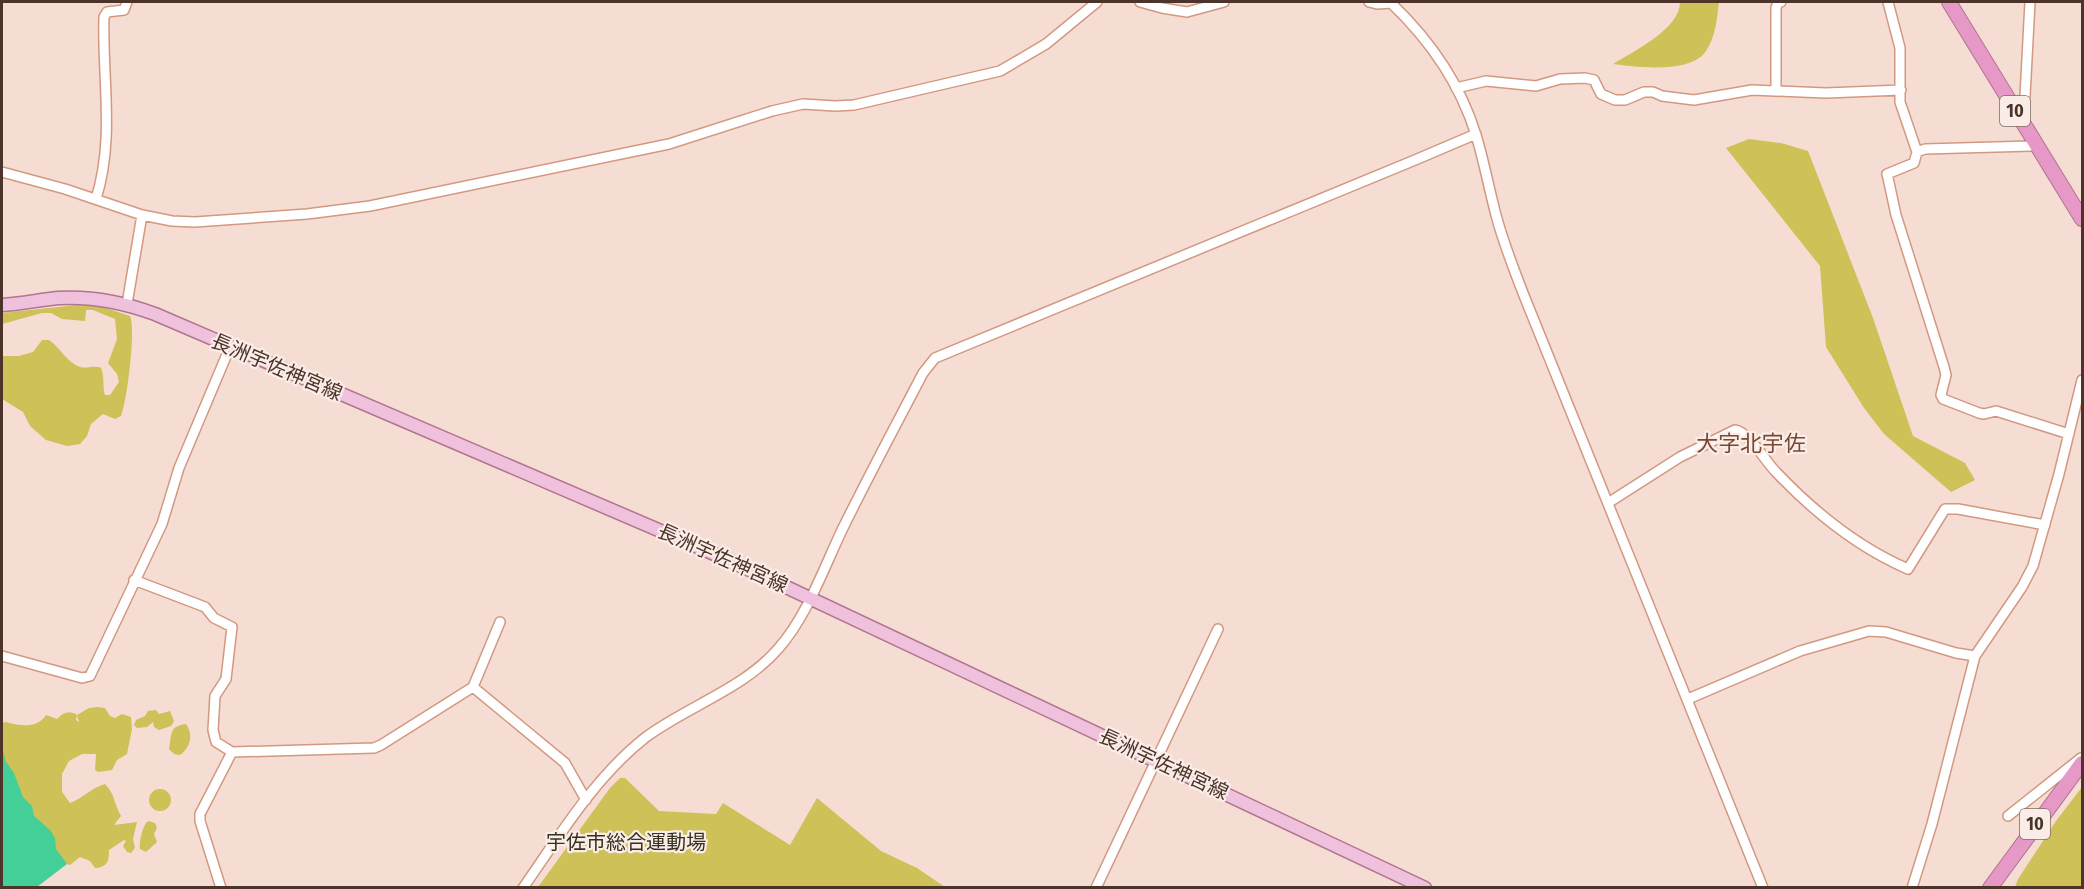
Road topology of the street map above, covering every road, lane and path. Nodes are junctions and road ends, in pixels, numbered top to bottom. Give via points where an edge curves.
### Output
1 (127, 2) edge
2 (1097, 2) edge
3 (1140, 2) edge
4 (1224, 2) edge
5 (1369, 2) edge
6 (1391, 2) edge
7 (1781, 2) edge
8 (1888, 2) edge
9 (1949, 2) edge
10 (2030, 2) edge
11 (1456, 88) junction
12 (1901, 90) junction
13 (1776, 91) junction
14 (2015, 110) junction
15 (1476, 134) junction
16 (2035, 142) junction
17 (1917, 152) junction
18 (2, 172) edge
19 (96, 199) junction
20 (142, 215) junction
21 (2082, 219) edge
22 (127, 304) junction
23 (2, 305) edge
24 (230, 346) junction
25 (2082, 380) edge
26 (2069, 434) junction
27 (1608, 503) junction
28 (2045, 525) junction
29 (134, 580) junction
30 (810, 597) junction
31 (500, 622) dead end
32 (1218, 629) dead end
33 (2, 656) edge
34 (1975, 656) junction
35 (472, 687) junction
36 (1688, 699) junction
37 (232, 752) junction
38 (2082, 757) edge
39 (1155, 760) junction
40 (2082, 763) edge
41 (586, 800) junction
42 (2008, 816) dead end
43 (221, 888) edge
44 (523, 888) edge
45 (1096, 888) edge
46 (1425, 888) edge
47 (1763, 888) edge
48 (1912, 888) edge
49 (1990, 888) edge

1 - 19 street via 124,10 107,12 104,17 106,159
2 - 20 street via 1046,44 1000,72 908,93 835,106 803,104 669,144 370,206 195,222
3 - 4 street via 1187,12
5 - 6 street
6 - 11 street via 1428,42
7 - 13 street via 1776,8
8 - 12 street via 1900,48
9 - 14 highway, 10
10 - 14 street via 2025,96
11 - 13 street via 1486,81 1536,86 1585,78 1594,80 1601,94 1615,100 1644,92 1694,100 1752,90
11 - 15 street
12 - 13 street
12 - 17 street via 1901,109
14 - 16 highway, 10
15 - 27 street via 1505,245
15 - 30 street via 935,358 923,373
16 - 17 street via 2031,146
16 - 21 highway, 10
17 - 26 street via 1914,163 1887,174 1887,178 1944,366 1943,399 1984,414 1996,411
18 - 19 street
19 - 20 street
20 - 22 street
22 - 23 main road, 長洲宇佐神宮線 via 75,298
22 - 24 main road, 長洲宇佐神宮線
24 - 29 street via 179,468 162,524
24 - 30 main road, 長洲宇佐神宮線
25 - 26 street
26 - 28 street
27 - 28 street via 1680,457 1735,430 1743,433 1775,471 1832,523 1872,552 1908,569 1945,509
27 - 36 street
28 - 34 street via 2022,587
29 - 33 street via 90,676 82,678
29 - 37 street via 205,607 214,618 232,627 226,679 215,696 213,730 216,742
30 - 39 main road, 長洲宇佐神宮線
30 - 41 street via 795,627 767,660 644,739
31 - 35 street
32 - 39 street
34 - 36 street via 1869,631 1800,651
34 - 48 street
35 - 37 street via 374,748
35 - 41 street via 560,759
36 - 47 street
37 - 43 street via 200,814
38 - 42 street
39 - 45 street
39 - 46 main road, 長洲宇佐神宮線
40 - 49 highway, 10
41 - 44 street

